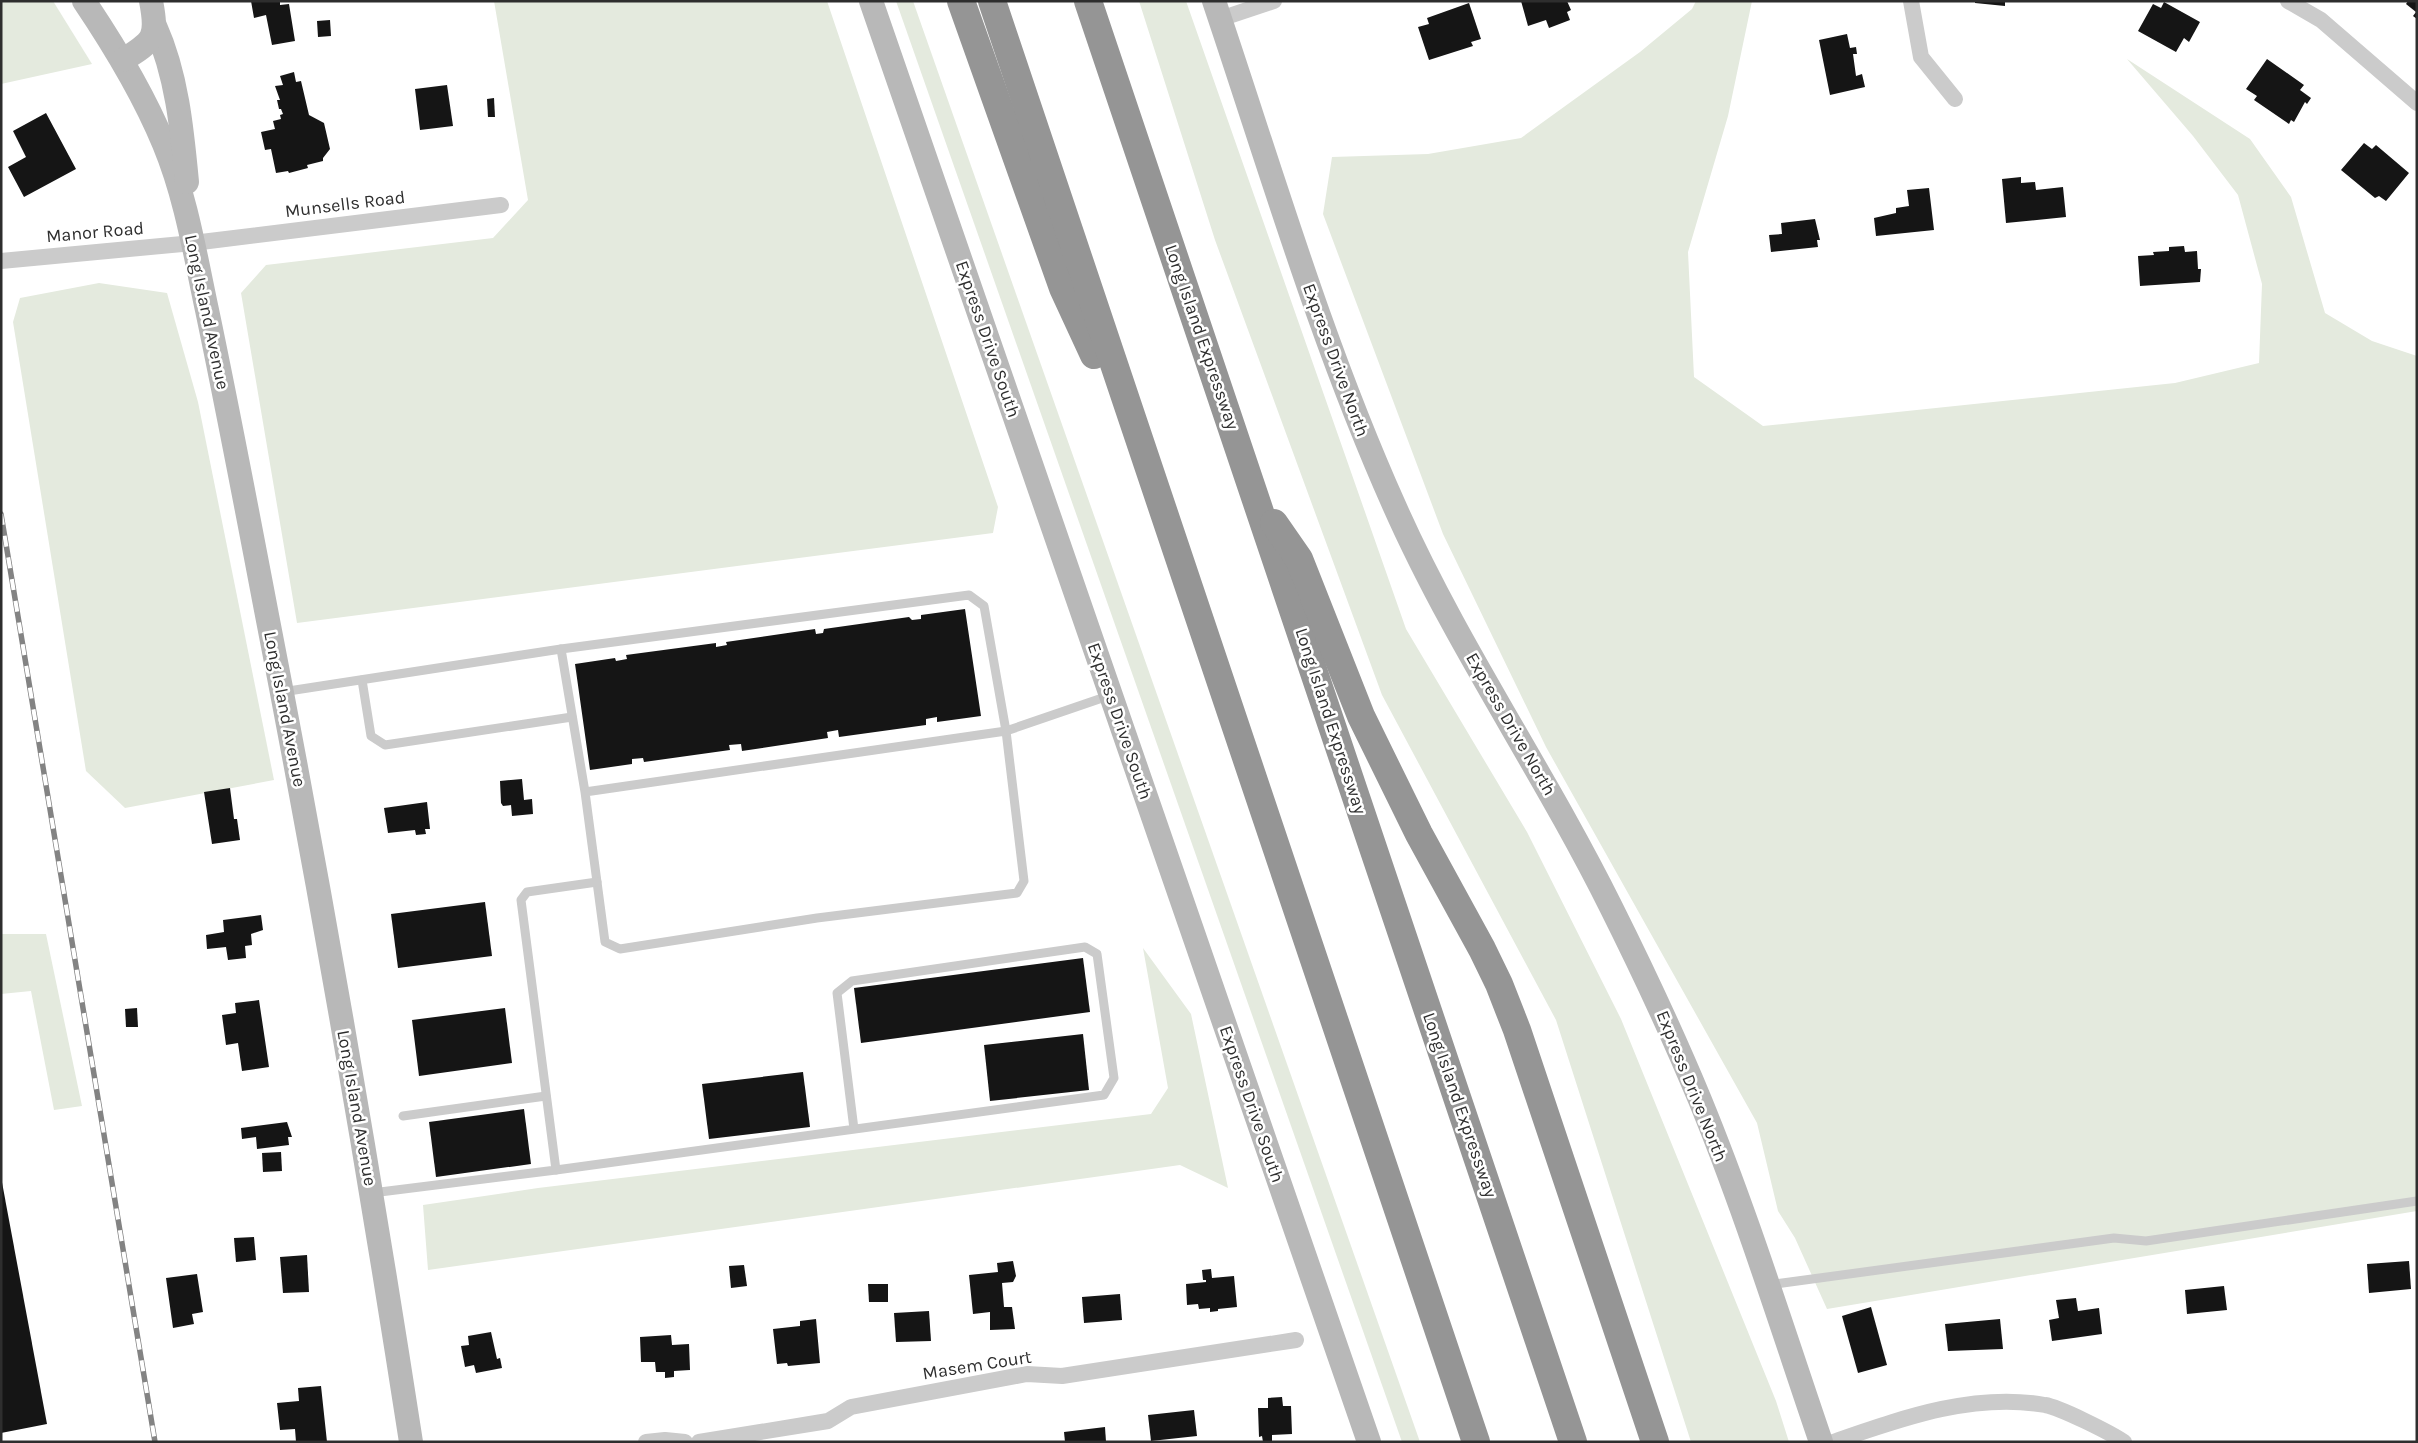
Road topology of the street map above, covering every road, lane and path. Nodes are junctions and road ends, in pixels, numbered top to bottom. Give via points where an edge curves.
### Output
1 (84, 1) edge
2 (151, 1) edge
3 (871, 1) edge
4 (961, 1) edge
5 (992, 1) edge
6 (1088, 1) edge
7 (1274, 1) edge
8 (1910, 1) edge
9 (2288, 1) edge
10 (1217, 10) edge
11 (155, 26) junction
12 (123, 60) junction
13 (1955, 99) dead end
14 (2417, 103) edge
15 (502, 205) dead end
16 (193, 243) junction
17 (1, 261) edge
18 (1154, 486) junction
19 (1255, 494) junction
20 (561, 649) junction
21 (362, 680) junction
22 (282, 692) junction
23 (1111, 695) junction
24 (572, 717) junction
25 (1006, 732) junction
26 (585, 792) junction
27 (597, 882) junction
28 (546, 1096) junction
29 (403, 1116) dead end
30 (854, 1129) junction
31 (556, 1170) junction
32 (372, 1193) junction
33 (2417, 1201) edge
34 (1767, 1286) junction
35 (1296, 1340) dead end
36 (411, 1442) edge
37 (646, 1442) edge
38 (685, 1442) edge
39 (699, 1442) edge
40 (1369, 1442) edge
41 (1476, 1442) edge
42 (1573, 1442) edge
43 (1655, 1442) edge
44 (1821, 1442) edge
45 (1833, 1442) edge
46 (2124, 1442) edge

1 - 12 main road, Long Island Avenue
2 - 11 main road
3 - 23 main road, Express Drive South
4 - 18 highway via 1063,288
5 - 18 highway
6 - 19 highway, Long Island Expressway
7 - 10 street
8 - 13 street via 1921,57
9 - 14 street via 2322,20
10 - 34 main road, Express Drive North via 1313,298 1365,439 1427,576 1556,801 1657,1002 1701,1102
11 - 12 main road via 147,46
11 - 16 main road via 167,52 182,130
12 - 16 main road, Long Island Avenue via 152,115 174,168
15 - 16 street, Munsells Road
16 - 17 street, Manor Road
16 - 22 main road, Long Island Avenue
18 - 41 highway
19 - 42 highway, Long Island Expressway
19 - 43 highway via 1299,559 1365,724 1499,984
20 - 21 lane
20 - 24 lane
20 - 25 lane via 969,595 984,606
21 - 22 lane
21 - 24 lane via 371,736 385,745
22 - 32 main road, Long Island Avenue
23 - 25 lane
23 - 40 main road, Express Drive South
24 - 26 lane
25 - 26 lane
25 - 27 lane via 1024,881 1017,893 817,918 620,949 605,942
26 - 27 lane
27 - 28 lane via 527,892 521,900
28 - 29 lane
28 - 31 lane
30 - 30 lane via 1104,1095 1114,1078 1097,954 1085,946 852,981 837,993
30 - 31 lane
31 - 32 lane
32 - 36 main road, Long Island Avenue
33 - 34 lane via 2146,1241 2114,1238
34 - 44 main road, Express Drive North
35 - 39 street, Masem Court via 1062,1376 1027,1374 851,1406 828,1422
37 - 38 street
45 - 46 street via 1930,1411 2000,1400 2047,1405

